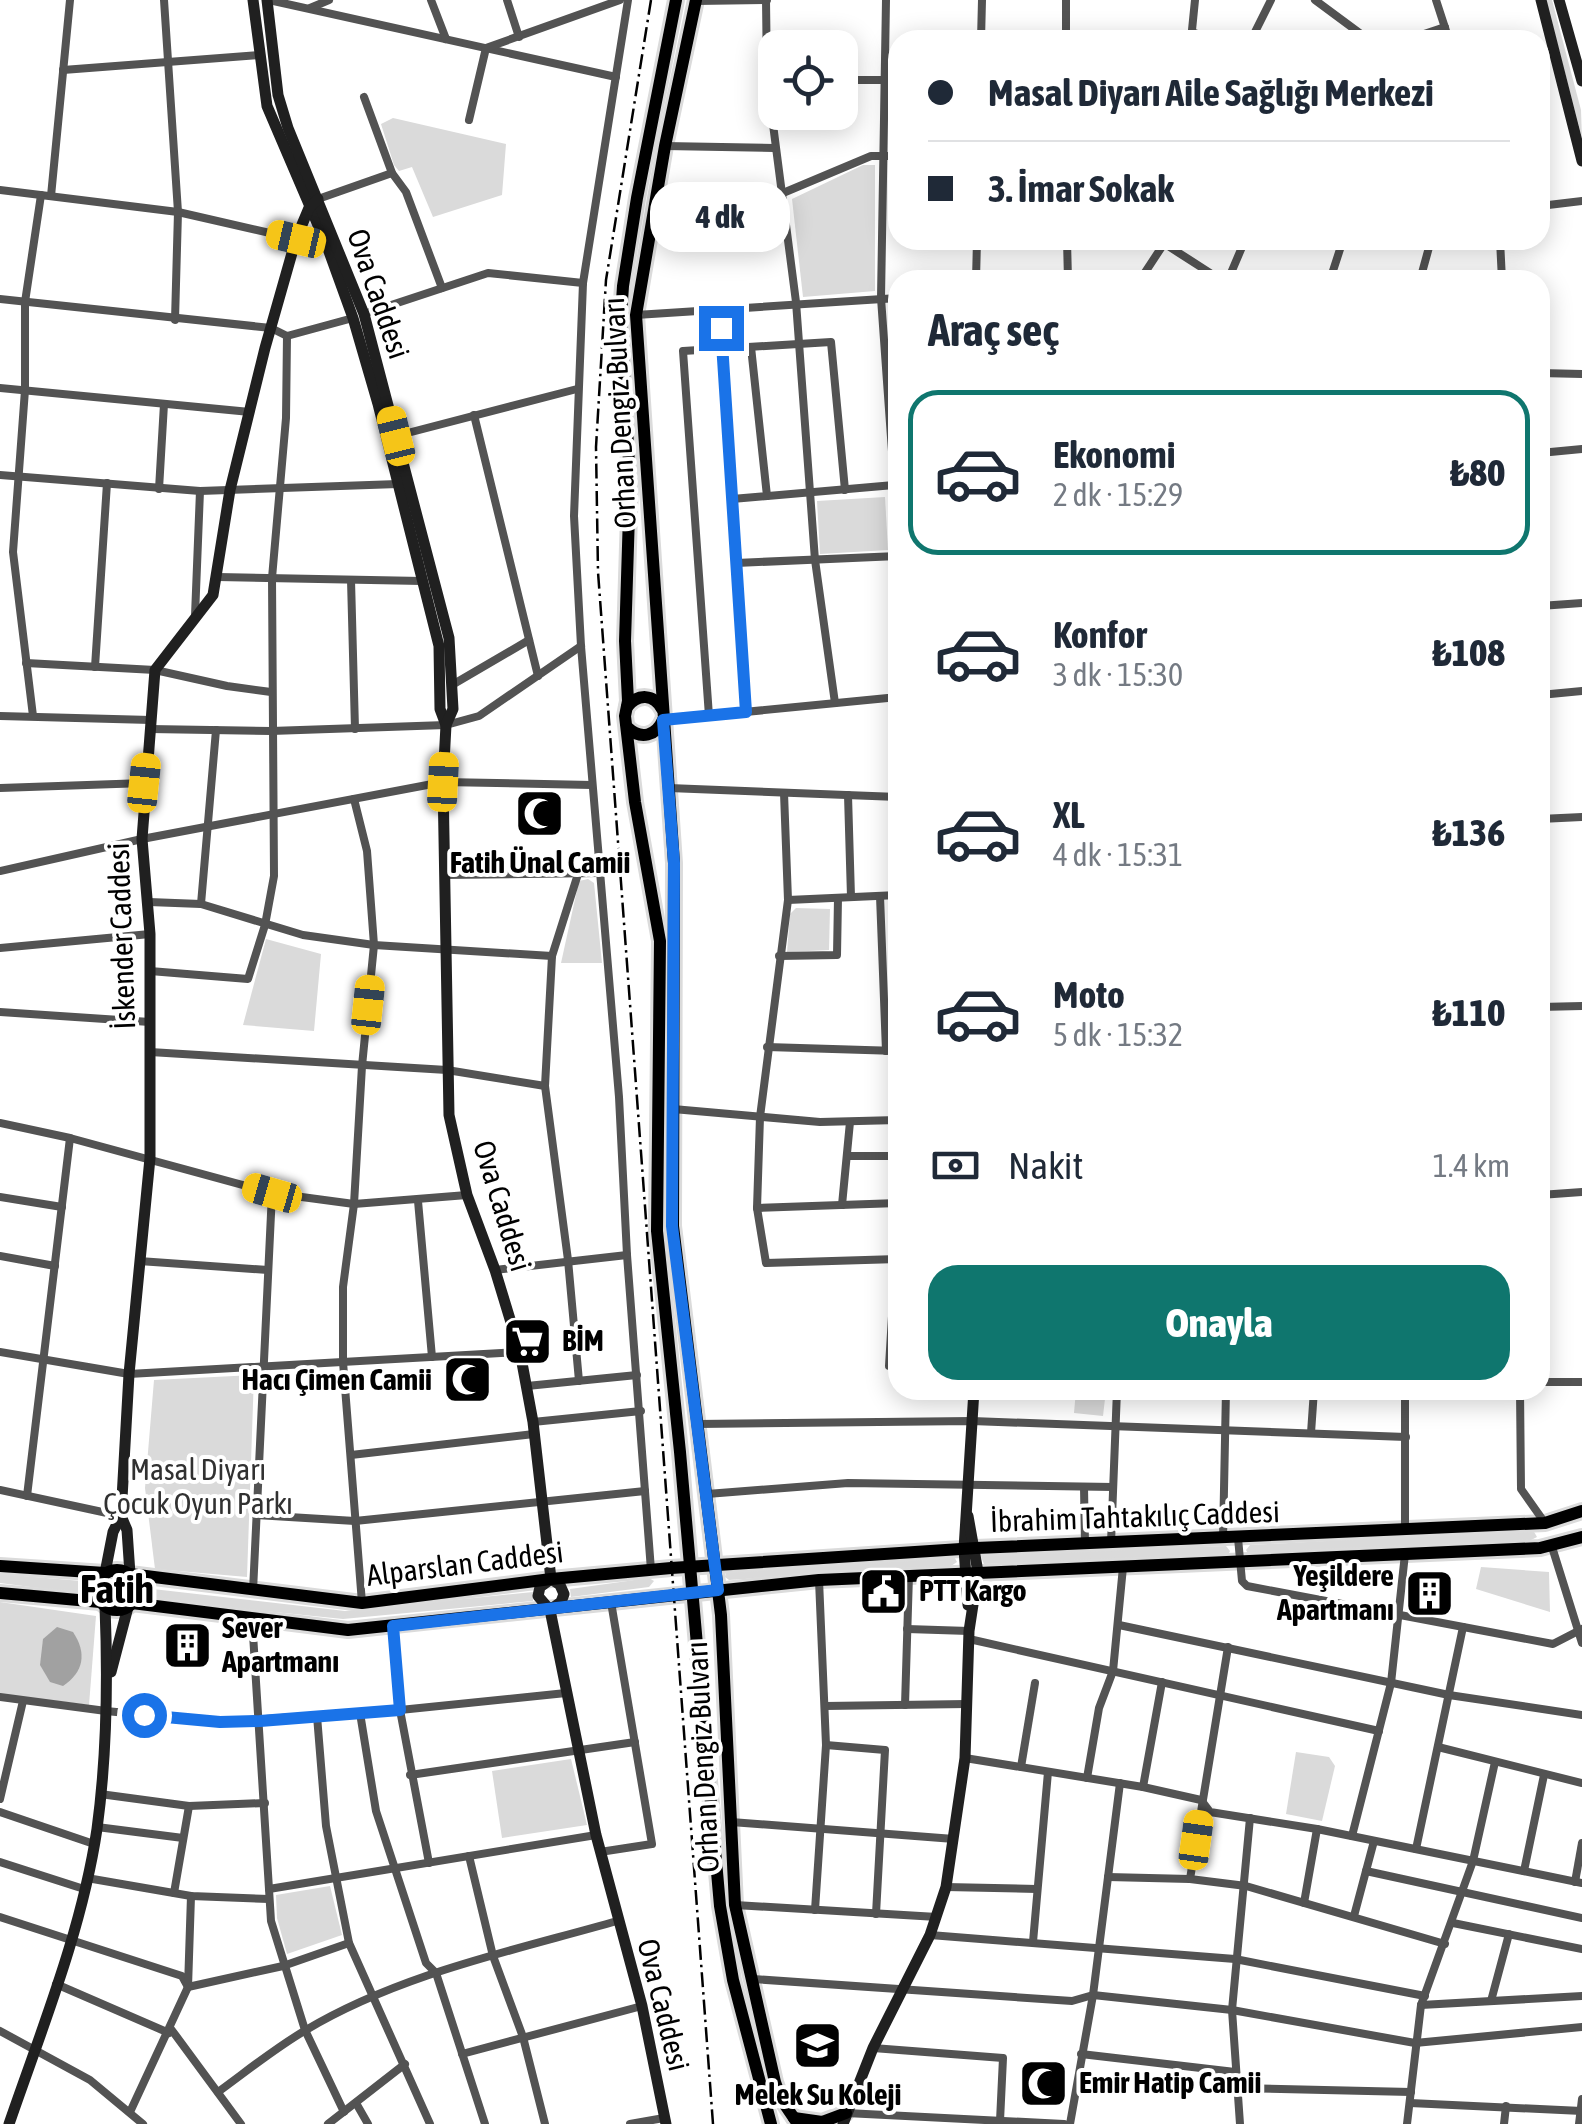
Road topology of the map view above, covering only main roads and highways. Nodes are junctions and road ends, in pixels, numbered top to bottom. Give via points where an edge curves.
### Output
1 (676, 0) edge
2 (696, 1) edge
3 (627, 707) junction
4 (663, 715) junction
5 (628, 728) junction
6 (1582, 1511) edge
7 (1545, 1523) junction
8 (1582, 1537) edge
9 (1552, 1547) junction
10 (715, 1565) junction
11 (0, 1566) edge
12 (688, 1566) junction
13 (105, 1573) junction
14 (130, 1574) junction
15 (718, 1590) junction
16 (0, 1593) edge
17 (690, 1593) junction
18 (102, 1604) junction
19 (130, 1605) junction
20 (842, 2120) edge
21 (796, 2121) edge
22 (771, 2124) edge

1 - 3 main road, Orhan Dengiz Bulvarı via 623,286 630,483
2 - 4 main road, Orhan Dengiz Bulvarı via 636,314
3 - 4 main road via 646,697
3 - 5 main road, Orhan Dengiz Bulvarı
4 - 5 main road via 648,735
4 - 10 main road, Orhan Dengiz Bulvarı via 674,880 672,1226
5 - 12 main road, Orhan Dengiz Bulvarı via 660,941 657,1231
6 - 7 main road, İbrahim Tahtakılıç Caddesi
7 - 9 main road
7 - 10 main road, İbrahim Tahtakılıç Caddesi
8 - 9 main road, İbrahim Tahtakılıç Caddesi
9 - 15 main road, İbrahim Tahtakılıç Caddesi
10 - 12 main road, İbrahim Tahtakılıç Caddesi
10 - 15 main road, Orhan Dengiz Bulvarı
11 - 13 main road, Alparslan Caddesi
12 - 14 main road, Alparslan Caddesi via 362,1603
12 - 17 main road, Orhan Dengiz Bulvarı
13 - 14 main road, Alparslan Caddesi
13 - 18 main road via 98,1584
14 - 19 main road via 137,1585
15 - 17 main road, İbrahim Tahtakılıç Caddesi
15 - 21 main road, Orhan Dengiz Bulvarı via 735,1906 775,2082
16 - 18 main road, Alparslan Caddesi
17 - 19 main road, Alparslan Caddesi via 348,1630
17 - 22 main road, Orhan Dengiz Bulvarı via 720,1906
18 - 19 main road, Alparslan Caddesi via 116,1610
20 - 21 main road

